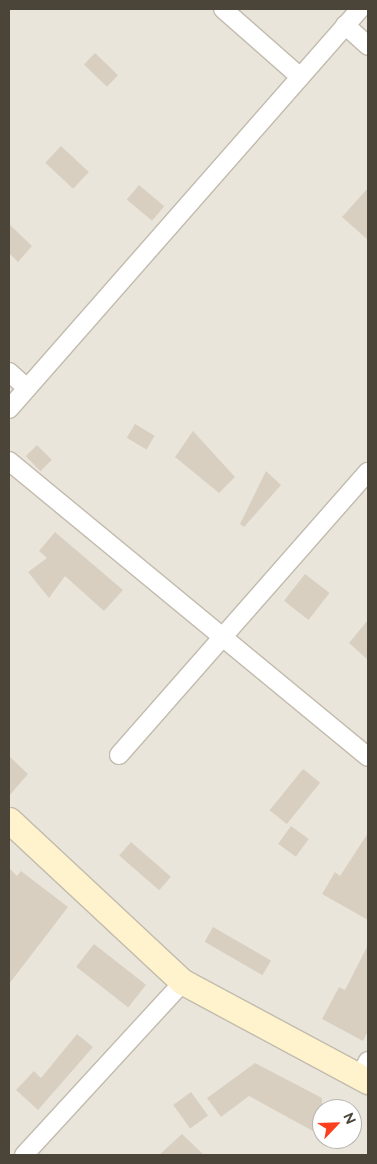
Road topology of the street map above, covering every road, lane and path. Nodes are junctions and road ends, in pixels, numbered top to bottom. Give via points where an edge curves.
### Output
1 (223, 9) edge
2 (360, 9) edge
3 (345, 26) junction
4 (368, 46) edge
5 (300, 77) junction
6 (9, 372) edge
7 (27, 388) junction
8 (9, 409) edge
9 (9, 461) edge
10 (368, 472) edge
11 (223, 637) junction
12 (119, 755) dead end
13 (368, 757) edge
14 (9, 820) edge
15 (183, 982) junction
16 (366, 1072) edge
17 (24, 1155) edge

1 - 5 street
2 - 3 street
3 - 4 street
3 - 5 street
5 - 7 street
6 - 7 street
7 - 8 street
9 - 11 street
10 - 11 street
11 - 12 street
11 - 13 street
14 - 15 main road
15 - 16 main road
15 - 17 street

